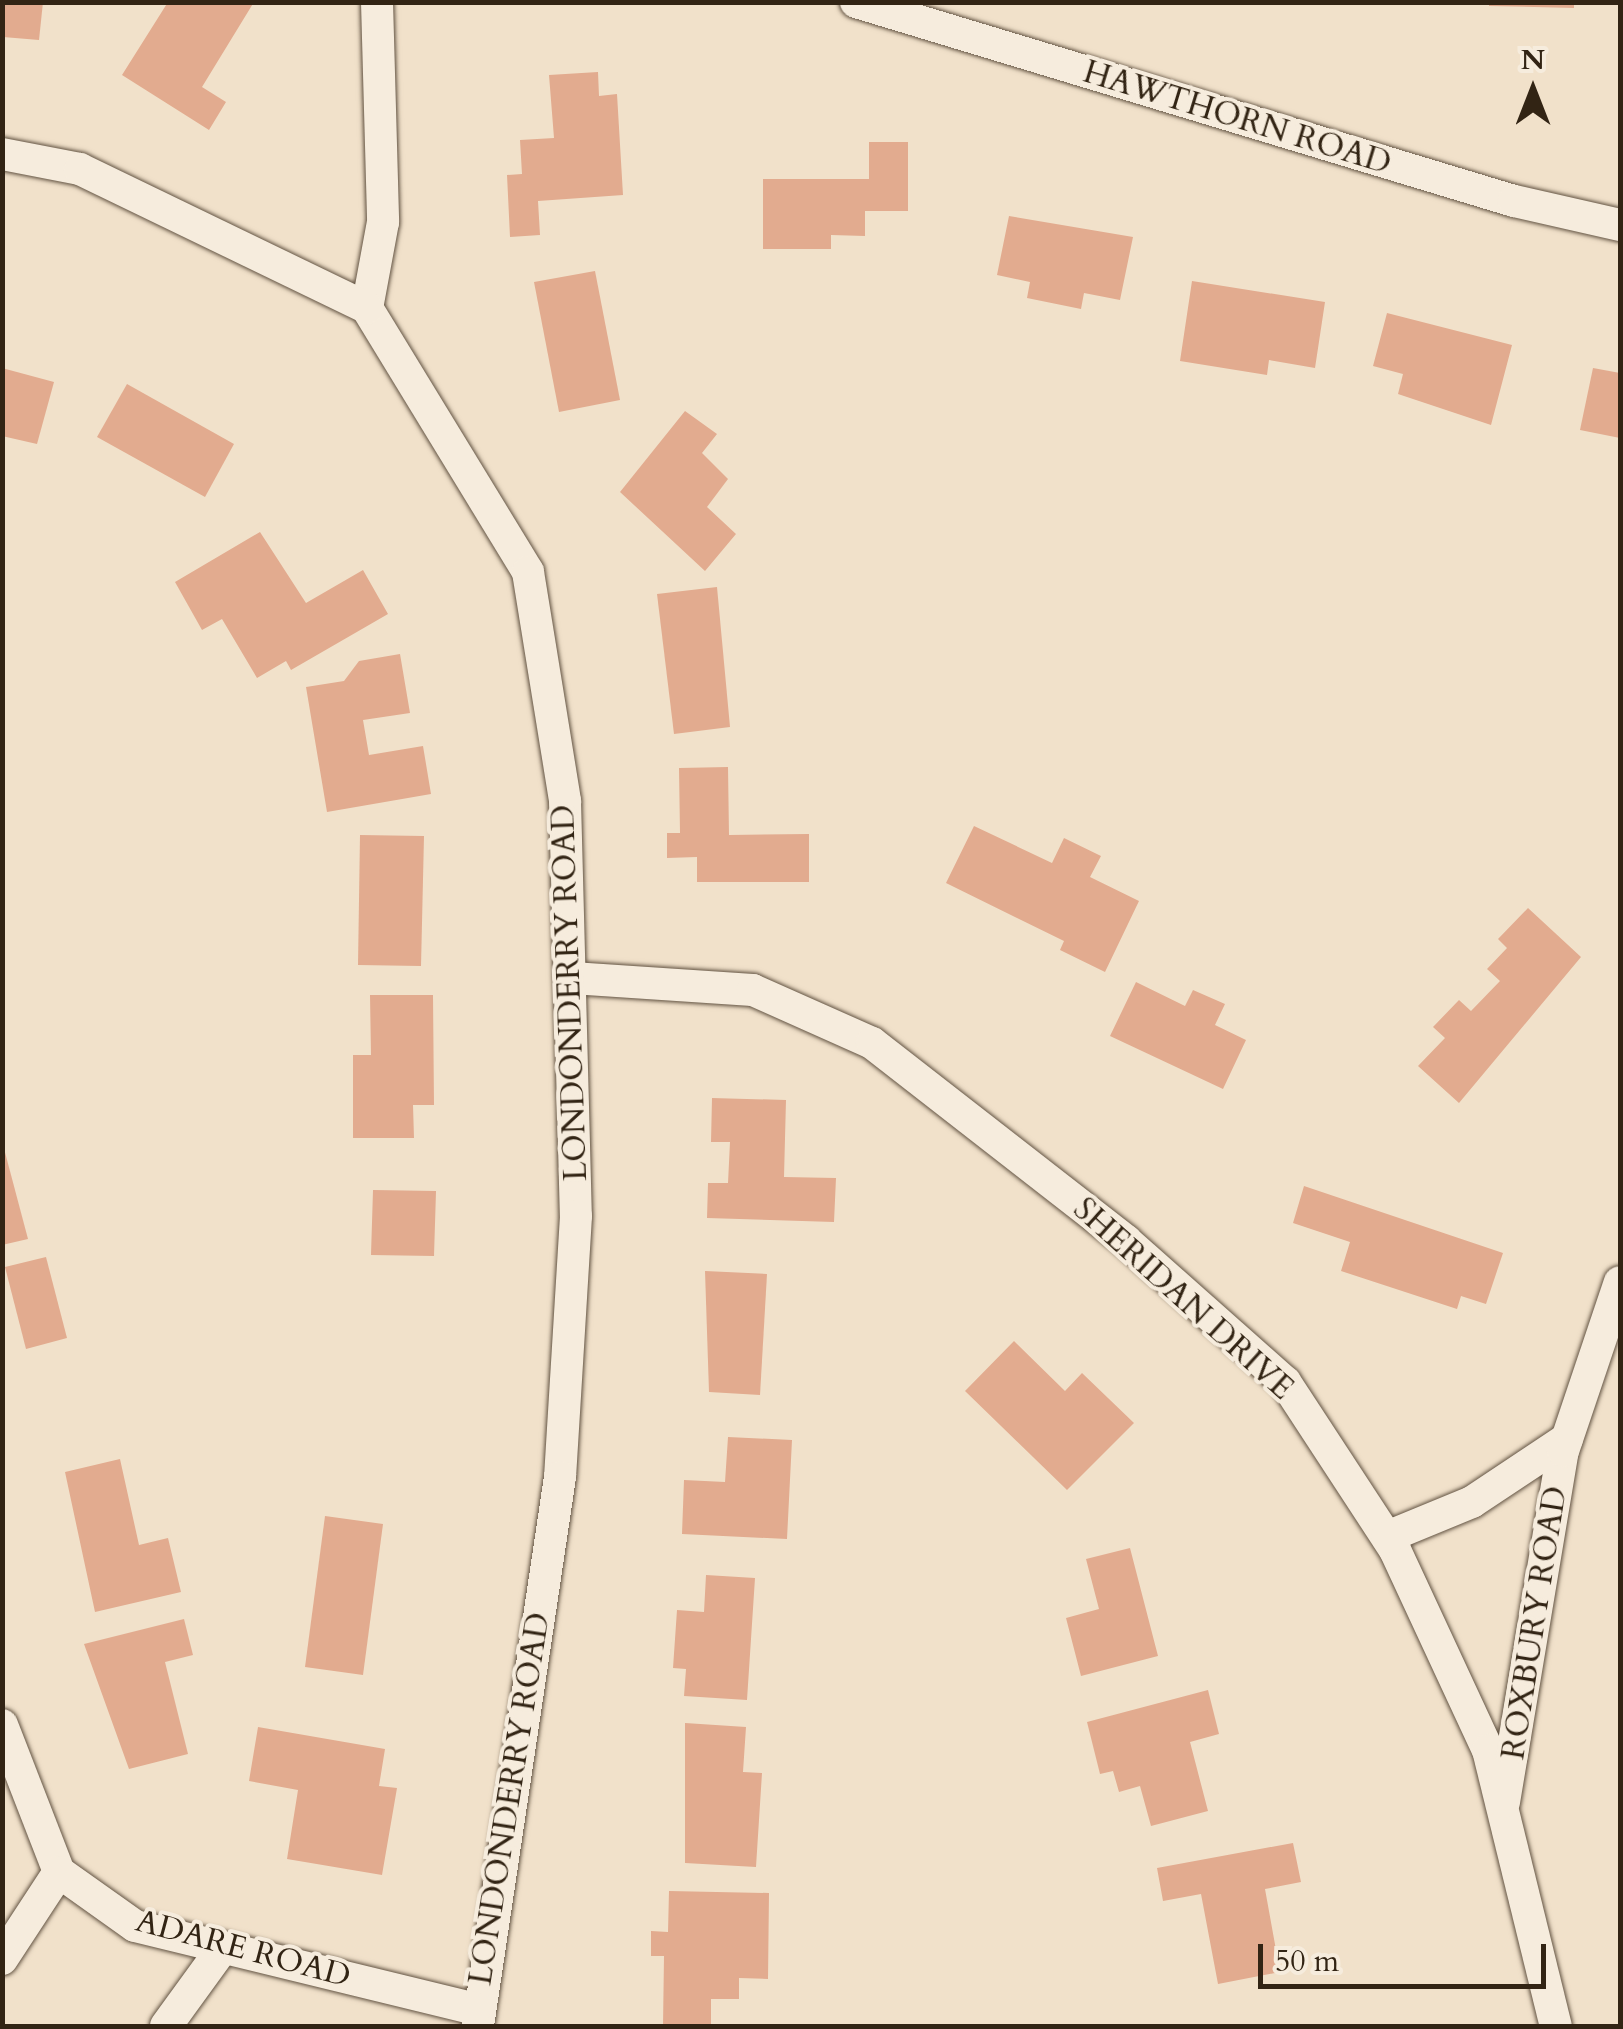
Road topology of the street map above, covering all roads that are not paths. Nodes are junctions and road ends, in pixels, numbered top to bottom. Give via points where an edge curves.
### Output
1 (377, 2) edge
2 (856, 2) edge
3 (2, 154) edge
4 (1620, 224) edge
5 (367, 308) junction
6 (572, 978) junction
7 (1620, 1282) edge
8 (1567, 1438) junction
9 (1387, 1537) junction
10 (2, 1725) edge
11 (1502, 1806) junction
12 (59, 1872) junction
13 (222, 1949) junction
14 (2, 1959) edge
15 (477, 2018) edge
16 (166, 2026) edge
17 (1556, 2026) edge

1 - 5 street via 383,222
2 - 4 street, HAWTHORN ROAD via 1496,196
3 - 5 street via 80,168
5 - 6 street, LONDONDERRY ROAD via 528,572 565,801
6 - 9 street, SHERIDAN DRIVE via 753,990 872,1043 1126,1241 1286,1382
6 - 15 street, LONDONDERRY ROAD via 576,1216 560,1477
7 - 8 street, ROXBURY ROAD
8 - 9 street, ROXBURY ROAD via 1472,1502
8 - 11 street, ROXBURY ROAD
9 - 11 street, SHERIDAN DRIVE via 1488,1750
10 - 12 street
11 - 17 street, SHERIDAN DRIVE
12 - 13 street, ADARE ROAD via 135,1926
12 - 14 street
13 - 15 street, ADARE ROAD
13 - 16 street

